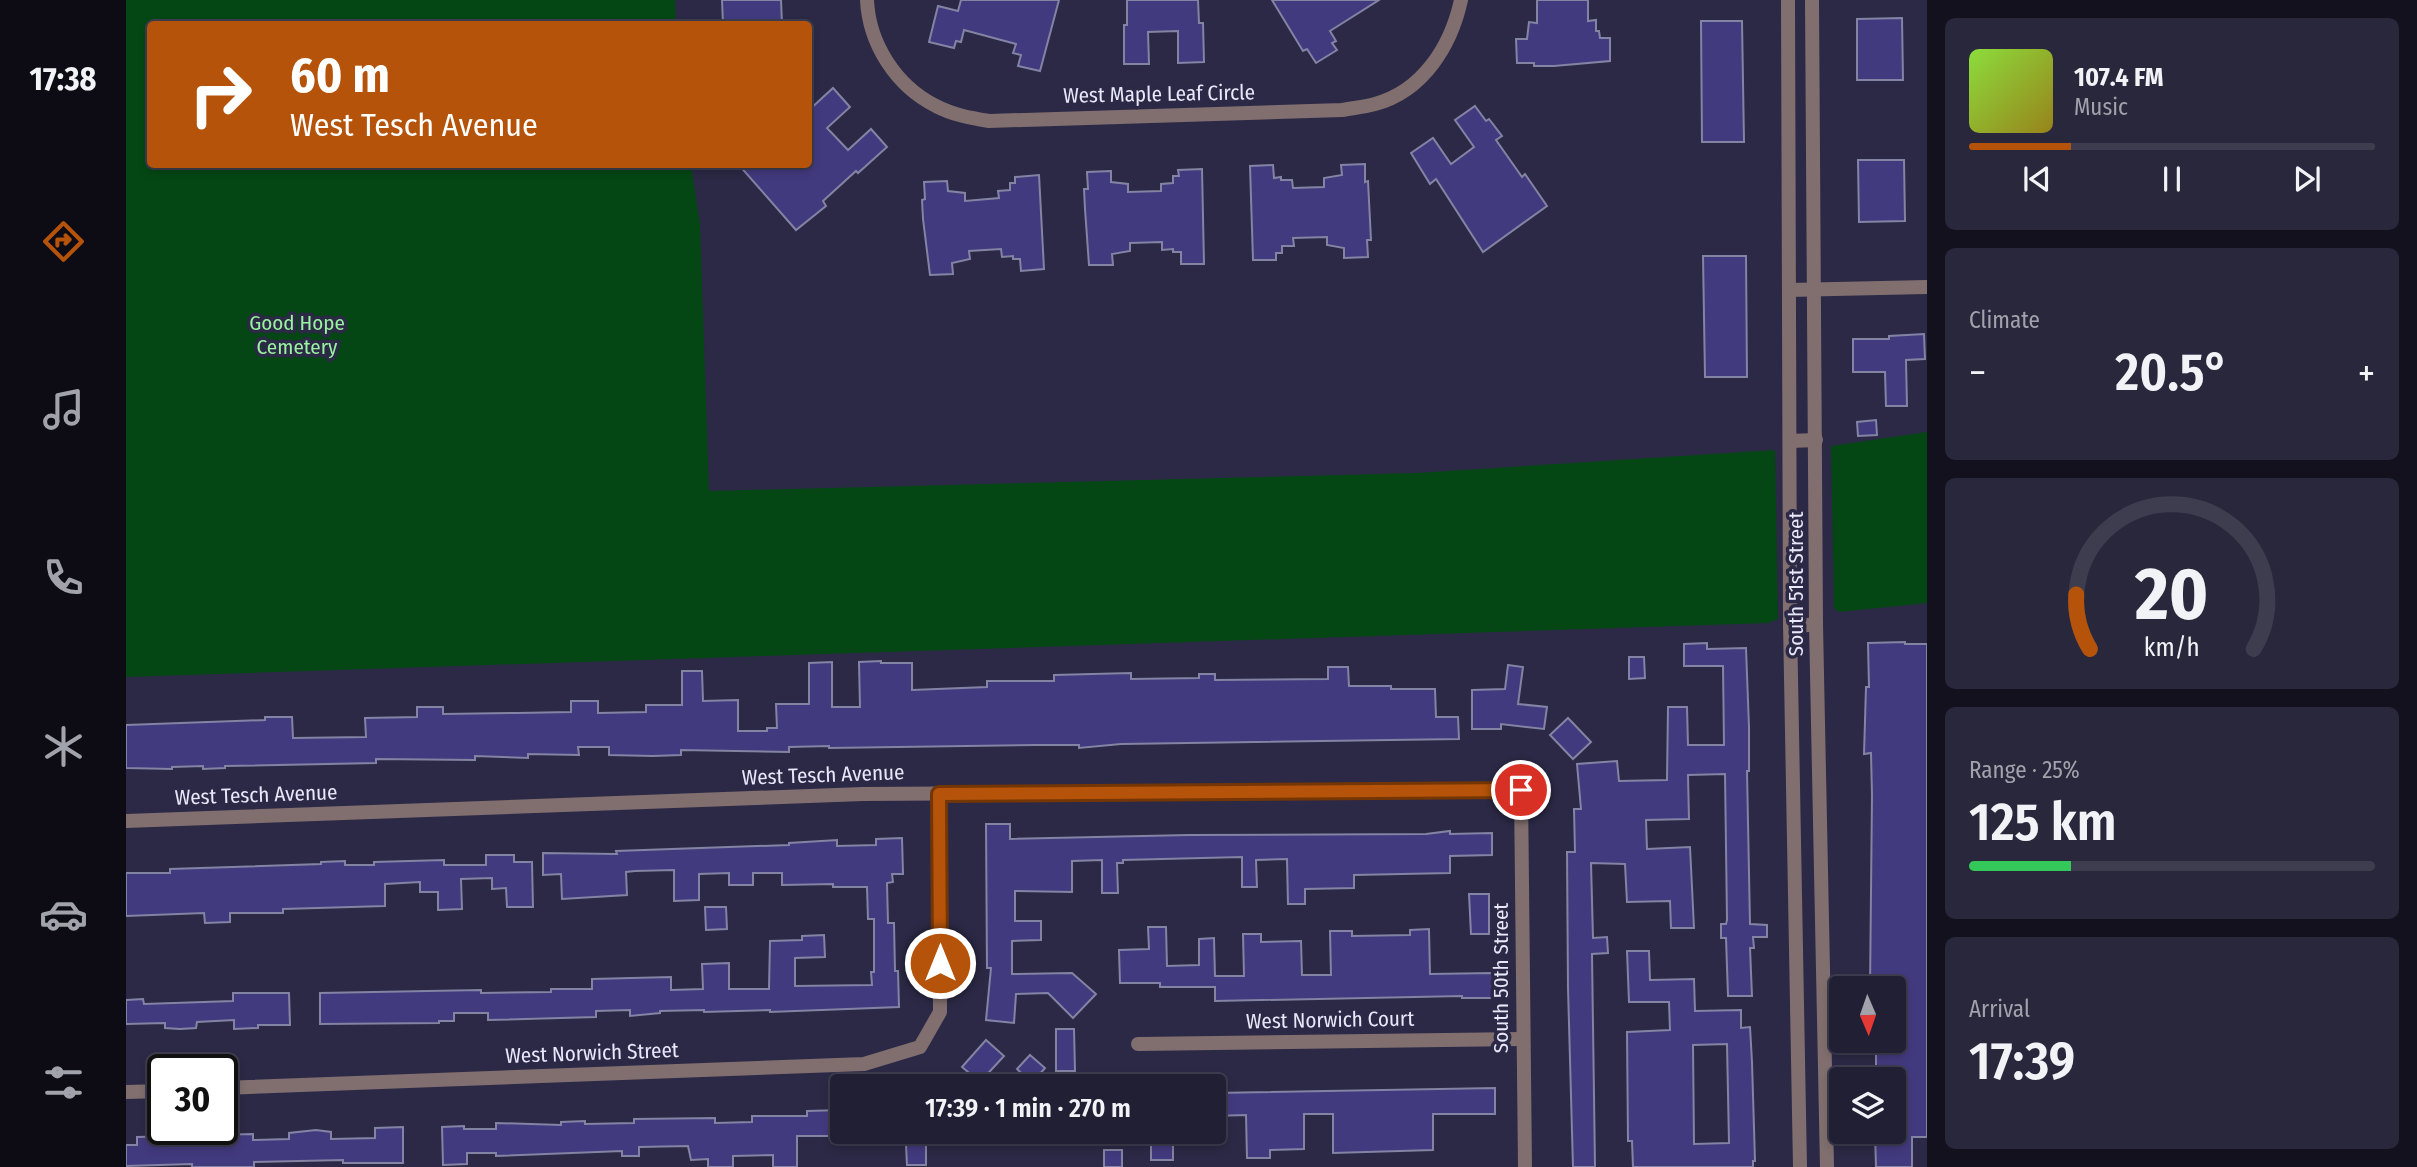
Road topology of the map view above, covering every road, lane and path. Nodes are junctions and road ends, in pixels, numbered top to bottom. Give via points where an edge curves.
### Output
1 (867, 0) edge
2 (1461, 0) edge
3 (1788, 0) edge
4 (1812, 0) edge
5 (1927, 287) edge
6 (1789, 290) junction
7 (1815, 290) junction
8 (1816, 440) junction
9 (1790, 441) junction
10 (1816, 624) junction
11 (1790, 628) junction
12 (1521, 790) joint
13 (939, 794) junction
14 (126, 821) edge
15 (1522, 1038) junction
16 (1138, 1044) dead end
17 (238, 1087) edge
18 (147, 1091) edge
19 (126, 1092) edge
20 (1525, 1167) edge
21 (1800, 1167) edge
22 (1827, 1167) edge

1 - 2 street, West Maple Leaf Circle via 876,43 912,90 935,106 989,121 1342,110 1375,104 1403,92 1426,74 1448,40
3 - 6 street, South 51st Street
4 - 7 street, South 51st Street
5 - 7 street
6 - 7 street
6 - 9 street, South 51st Street
7 - 8 street, South 51st Street
8 - 9 street
8 - 10 street, South 51st Street
9 - 11 street, South 51st Street
10 - 11 street
10 - 22 street, South 51st Street
11 - 21 street, South 51st Street
12 - 13 street, West Tesch Avenue
12 - 15 street, South 50th Street
13 - 14 street, West Tesch Avenue
13 - 17 street, West Norwich Street via 940,1012 920,1047 864,1064
15 - 16 street, West Norwich Court
15 - 20 street, South 50th Street
18 - 19 street

